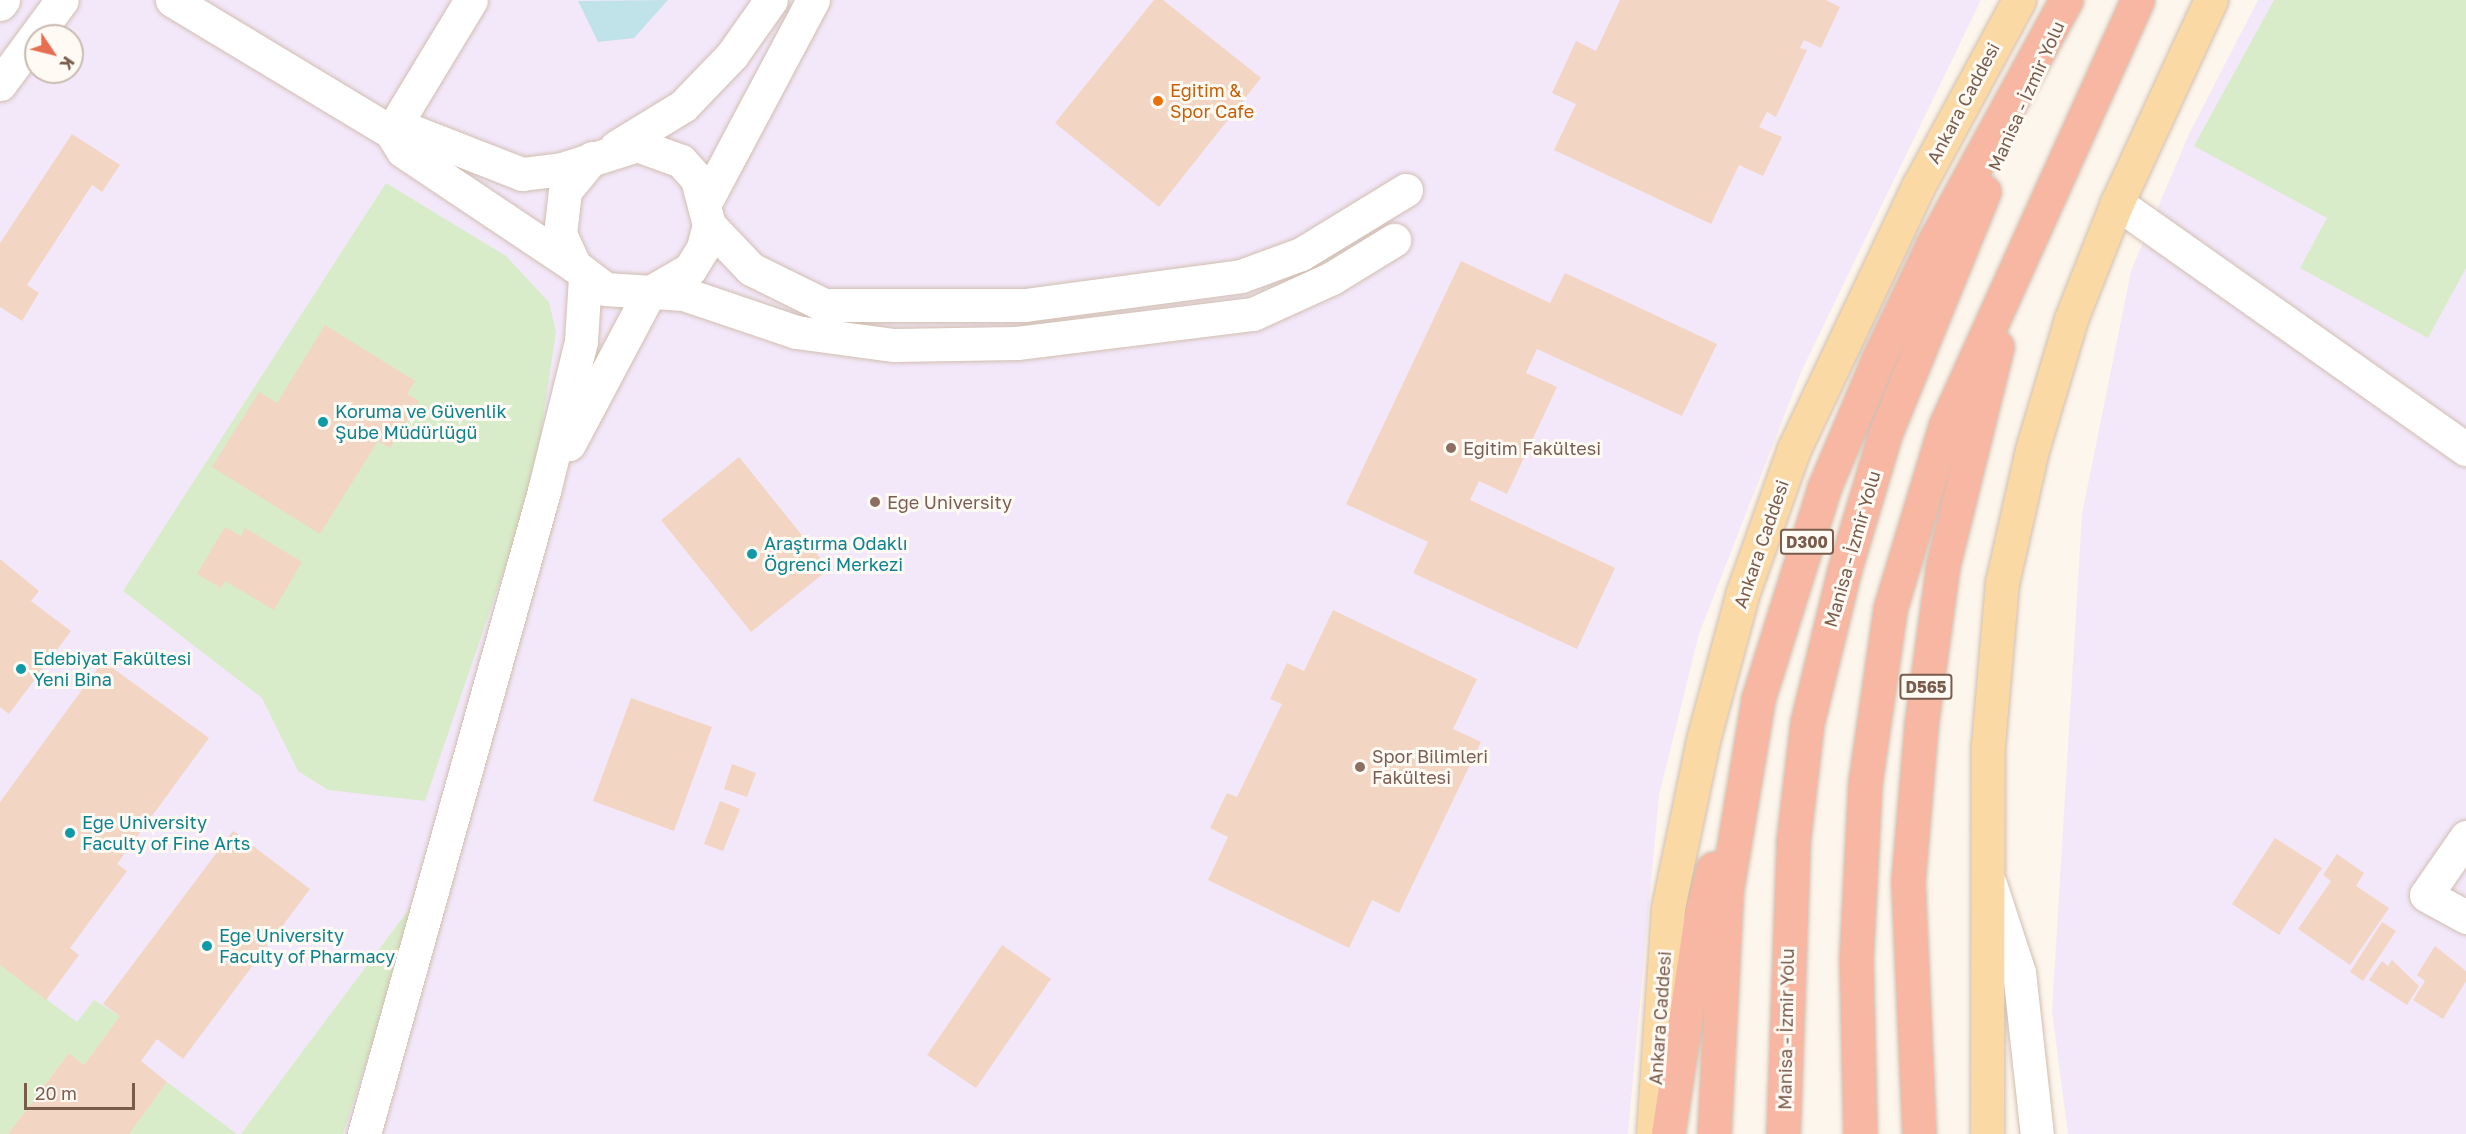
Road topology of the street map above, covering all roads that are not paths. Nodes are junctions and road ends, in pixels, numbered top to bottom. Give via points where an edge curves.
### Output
1 (3, 0) edge
2 (62, 0) edge
3 (172, 0) edge
4 (471, 0) edge
5 (771, 0) edge
6 (813, 0) edge
7 (2019, 0) edge
8 (2067, 0) edge
9 (2138, 0) edge
10 (2211, 0) edge
11 (0, 4) edge
12 (0, 84) edge
13 (391, 132) junction
14 (603, 153) junction
15 (1406, 190) dead end
16 (2117, 203) junction
17 (708, 213) junction
18 (1394, 240) dead end
19 (2021, 249) junction
20 (580, 271) junction
21 (649, 293) junction
22 (2466, 449) edge
23 (544, 491) junction
24 (1758, 699) junction
25 (2466, 837) edge
26 (1988, 878) junction
27 (2466, 917) edge
28 (364, 1134) edge
29 (1653, 1134) edge
30 (1668, 1134) edge
31 (1714, 1134) edge
32 (1783, 1134) edge
33 (1860, 1134) edge
34 (1919, 1134) edge
35 (1987, 1134) edge
36 (2037, 1134) edge

1 - 11 street
2 - 12 street
3 - 13 street
4 - 13 street
5 - 14 street via 732,55 683,106
6 - 17 street
7 - 29 main road, Ankara Caddesi via 1919,185 1794,449 1743,592 1703,740 1668,908
8 - 24 highway, D300 via 1933,243 1878,360 1824,488
8 - 32 highway, Manisa - İzmir Yolu via 1946,277 1885,434 1844,571 1807,723 1793,842
9 - 19 highway
10 - 16 main road
13 - 14 street via 417,133 522,174 562,169
13 - 20 street via 403,151
14 - 17 street via 648,147 681,161
14 - 20 street via 576,173 560,212 560,234
15 - 17 street via 1301,254 1241,276 1025,305 824,305 751,269
16 - 22 street
16 - 26 main road via 2067,330 2032,450 2002,583 1988,745
17 - 21 street via 690,269
18 - 21 street via 1332,278 1253,314 1017,343 894,345 796,332 732,306 684,294
19 - 33 highway via 1946,424 1890,609 1865,783 1856,958
19 - 34 highway, D565 via 1943,565 1921,725 1908,881
20 - 21 street via 605,289
20 - 23 street via 581,341
21 - 23 street
23 - 28 street
24 - 30 highway via 1701,915
24 - 31 highway, D300 via 1726,893
25 - 27 street via 2426,895
26 - 35 main road
26 - 36 street via 2019,972

